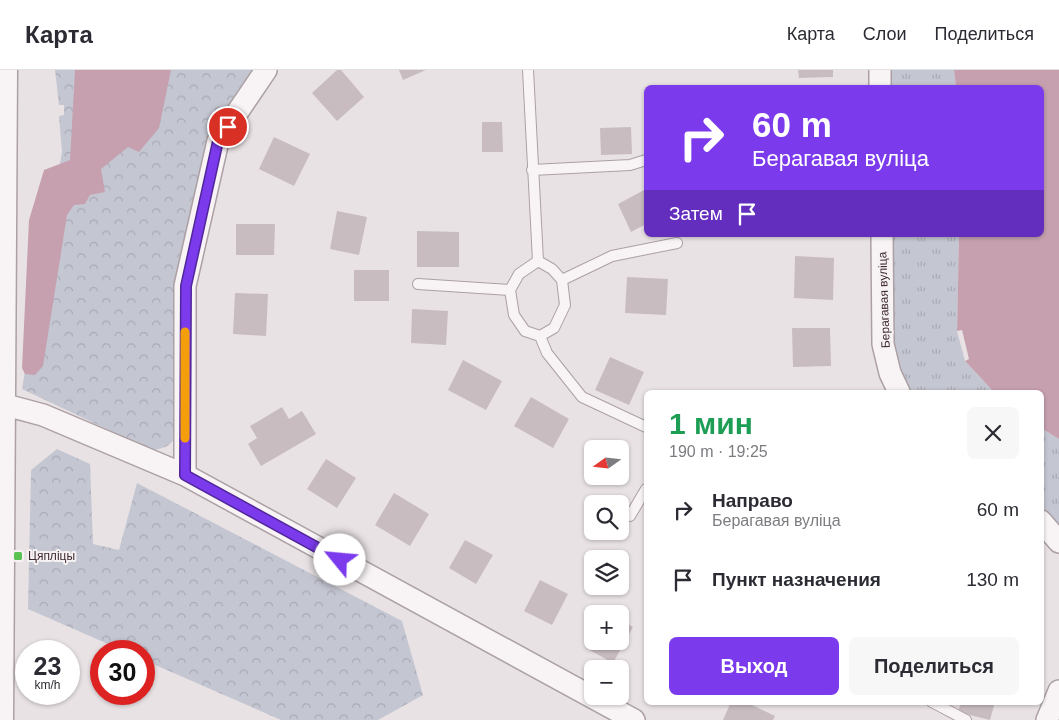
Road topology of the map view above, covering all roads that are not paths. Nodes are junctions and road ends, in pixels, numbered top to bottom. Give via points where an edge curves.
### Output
1 (4, 70) edge
2 (266, 70) edge
3 (528, 70) edge
4 (880, 70) edge
5 (880, 85) edge
6 (644, 161) edge
7 (532, 170) junction
8 (882, 237) edge
9 (677, 243) dead end
10 (538, 261) junction
11 (562, 280) junction
12 (418, 284) dead end
13 (510, 290) junction
14 (540, 336) junction
15 (898, 390) edge
16 (2, 404) junction
17 (644, 426) edge
18 (185, 475) junction
19 (644, 493) edge
20 (630, 516) dead end
21 (1044, 524) edge
22 (1059, 542) edge
23 (1059, 692) edge
24 (938, 705) edge
25 (0, 720) edge
26 (634, 720) edge
27 (966, 720) edge
28 (1047, 720) edge

1 - 16 street
2 - 18 street via 218,141 186,286
3 - 7 lane
4 - 5 street
6 - 7 lane via 630,165
7 - 10 lane
8 - 15 street, Берагавая вуліца via 883,344
9 - 11 lane via 612,256
10 - 11 lane
10 - 13 lane via 519,274
11 - 14 lane via 565,305 554,328
12 - 13 lane
13 - 14 lane via 514,315 525,331
14 - 17 lane via 547,353 582,397
16 - 18 street via 44,415
16 - 25 street
18 - 26 street
19 - 20 lane
21 - 22 street
23 - 28 street
24 - 27 lane

